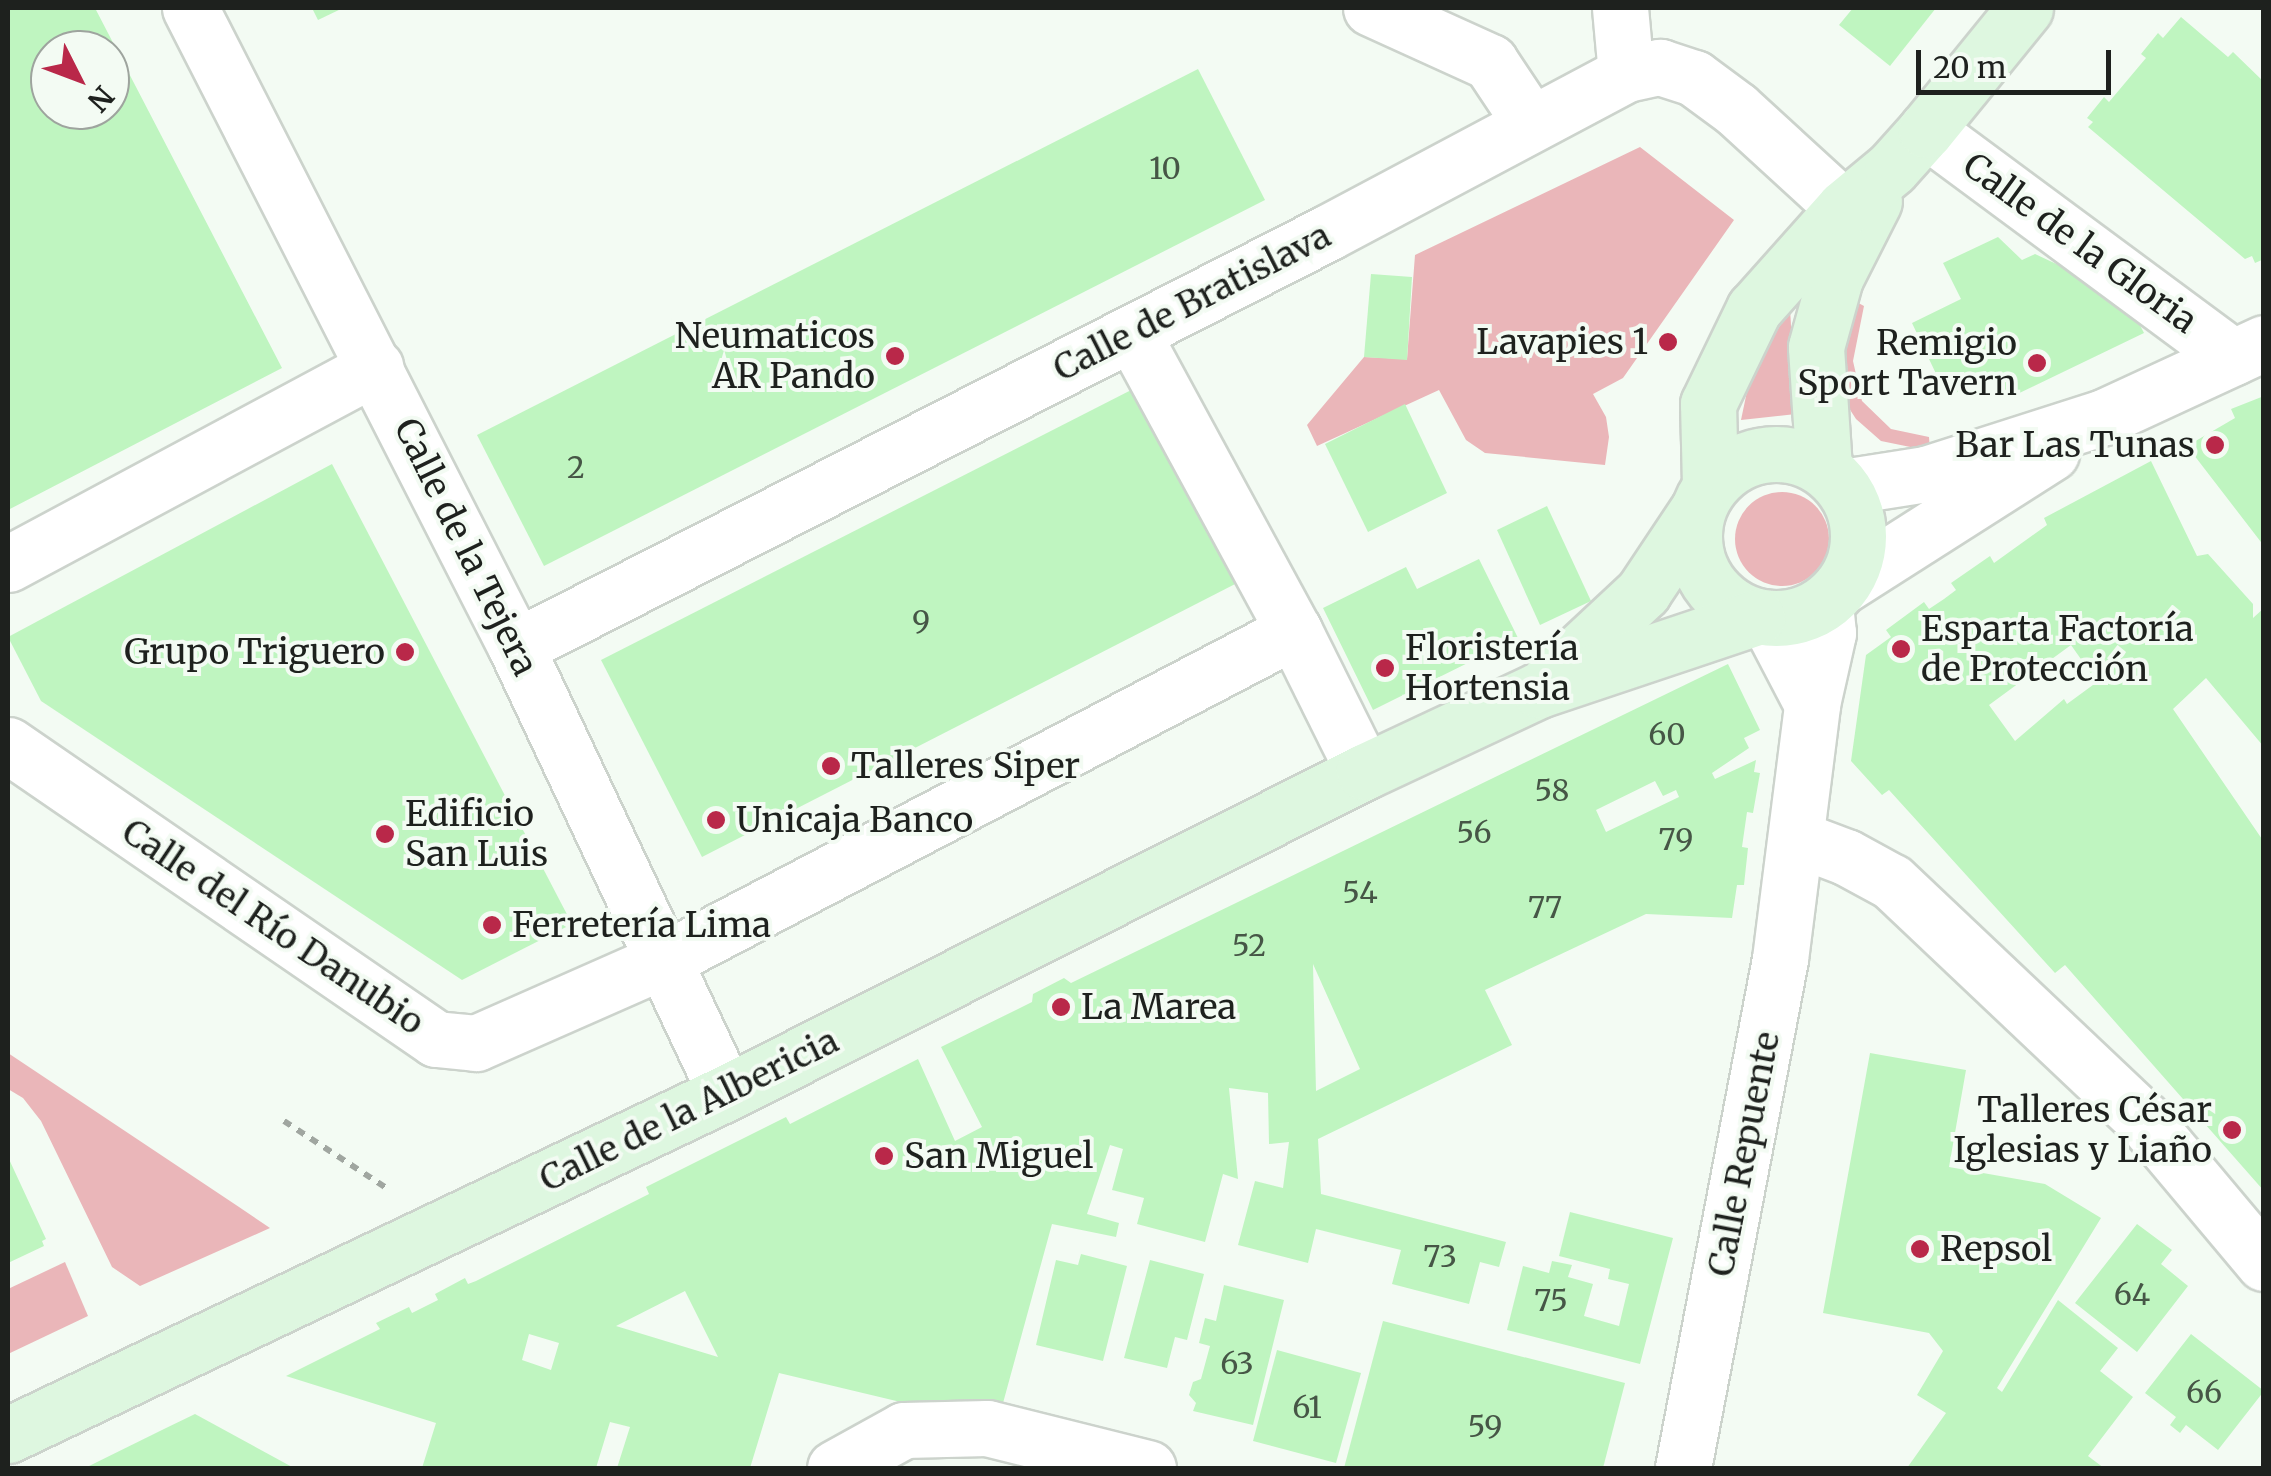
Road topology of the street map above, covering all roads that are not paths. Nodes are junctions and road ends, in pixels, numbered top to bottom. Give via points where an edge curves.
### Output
1 (190, 8) edge
2 (1371, 8) edge
3 (1620, 8) edge
4 (2025, 8) edge
5 (1626, 74) junction
6 (1530, 122) junction
7 (1909, 149) junction
8 (1844, 208) junction
9 (1132, 333) junction
10 (2248, 350) edge
11 (376, 368) junction
12 (2104, 417) junction
13 (1834, 477) junction
14 (1704, 498) junction
15 (8, 564) edge
16 (1834, 594) junction
17 (1762, 618) junction
18 (1294, 631) junction
19 (516, 647) junction
20 (1539, 690) junction
21 (1812, 704) junction
22 (8, 746) edge
23 (1364, 772) junction
24 (1798, 839) junction
25 (662, 962) junction
26 (726, 1093) junction
27 (2264, 1263) edge
28 (8, 1435) edge
29 (834, 1468) edge
30 (1148, 1468) edge
31 (1683, 1468) edge

1 - 11 street, Calle de la Tejera
2 - 6 street via 1490,62
3 - 5 street
4 - 7 main road
5 - 6 street, Calle de Bratislava
5 - 8 street, Calle de Bratislava via 1660,67 1694,78
6 - 9 street, Calle de Bratislava
7 - 8 main road
7 - 10 street, Calle de la Gloria
7 - 13 main road via 1834,278 1816,347
8 - 14 main road via 1754,309 1708,404
9 - 18 street
9 - 19 street, Calle de Bratislava
10 - 12 street, Calle de la Gloria
11 - 15 street
11 - 19 street, Calle de la Tejera
12 - 13 street, Calle de la Gloria via 1926,474
12 - 16 street, Calle de la Gloria
13 - 14 main road via 1805,458 1764,454 1744,459
13 - 16 main road via 1856,511 1859,536 1854,562
14 - 17 main road via 1694,546 1704,577 1732,606
14 - 20 main road, Calle de la Albericia via 1643,592
16 - 17 main road via 1804,614
16 - 21 street, Calle Repuente
17 - 20 main road, Calle de la Albericia
17 - 21 street
18 - 23 street
18 - 25 street
19 - 25 street, Calle de la Tejera
20 - 23 main road, Calle de la Albericia
21 - 24 street, Calle Repuente
22 - 25 street, Calle del Río Danubio via 436,1038 476,1043
23 - 26 main road, Calle de la Albericia
24 - 27 street via 1892,882 2143,1119
24 - 31 street, Calle Repuente
25 - 26 street, Calle de la Tejera
26 - 28 main road, Calle de la Albericia
29 - 30 street via 904,1430 987,1428

